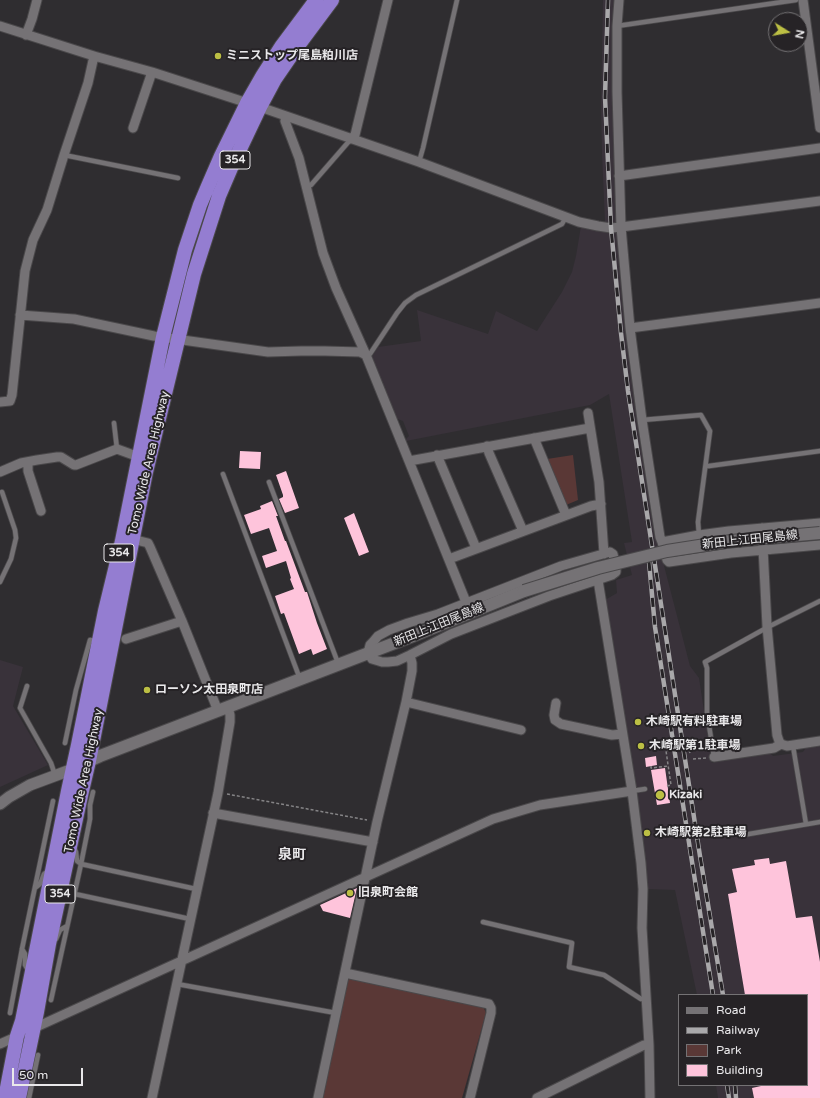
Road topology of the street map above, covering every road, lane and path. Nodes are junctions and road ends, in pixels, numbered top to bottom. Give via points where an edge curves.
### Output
1 (37, 0) edge
2 (316, 0) edge
3 (332, 0) edge
4 (388, 0) edge
5 (457, 0) edge
6 (619, 0) edge
7 (796, 0) edge
8 (803, 0) edge
9 (0, 26) edge
10 (617, 26) junction
11 (26, 35) junction
12 (94, 56) junction
13 (152, 72) junction
14 (253, 105) junction
15 (286, 117) junction
16 (133, 128) dead end
17 (820, 128) edge
18 (351, 139) junction
19 (820, 148) edge
20 (64, 155) junction
21 (419, 162) junction
22 (619, 176) junction
23 (178, 178) dead end
24 (306, 188) junction
25 (820, 201) edge
26 (566, 217) junction
27 (621, 227) junction
28 (820, 303) edge
29 (20, 315) junction
30 (630, 328) junction
31 (163, 337) junction
32 (178, 339) junction
33 (366, 355) junction
34 (151, 399) junction
35 (0, 402) edge
36 (588, 413) dead end
37 (642, 420) junction
38 (114, 423) dead end
39 (590, 428) junction
40 (534, 438) junction
41 (487, 446) junction
42 (117, 449) junction
43 (820, 451) edge
44 (437, 455) junction
45 (139, 457) junction
46 (409, 461) junction
47 (28, 462) junction
48 (706, 466) junction
49 (0, 472) edge
50 (223, 474) dead end
51 (269, 482) dead end
52 (2, 492) dead end
53 (601, 504) junction
54 (41, 511) dead end
55 (566, 515) junction
56 (820, 523) edge
57 (762, 528) junction
58 (523, 531) junction
59 (820, 533) edge
60 (698, 535) junction
61 (132, 539) junction
62 (662, 542) junction
63 (820, 545) edge
64 (476, 548) junction
65 (763, 550) junction
66 (604, 554) junction
67 (449, 559) junction
68 (598, 580) junction
69 (0, 582) edge
70 (820, 601) edge
71 (466, 602) junction
72 (182, 621) junction
73 (768, 627) junction
74 (126, 639) dead end
75 (368, 653) junction
76 (410, 656) junction
77 (338, 664) junction
78 (300, 679) junction
79 (27, 686) dead end
80 (82, 691) junction
81 (406, 702) junction
82 (556, 703) dead end
83 (223, 710) junction
84 (521, 730) dead end
85 (622, 734) junction
86 (820, 741) edge
87 (65, 743) dead end
88 (781, 744) junction
89 (793, 746) junction
90 (690, 753) dead end
91 (714, 757) junction
92 (693, 759) dead end
93 (90, 761) junction
94 (651, 766) dead end
95 (669, 766) junction
96 (73, 769) junction
97 (55, 775) junction
98 (667, 786) dead end
99 (645, 789) dead end
100 (632, 791) junction
101 (93, 792) dead end
102 (218, 793) junction
103 (53, 801) dead end
104 (1, 803) edge
105 (213, 813) junction
106 (378, 822) junction
107 (820, 822) edge
108 (806, 824) junction
109 (743, 835) dead end
110 (71, 842) junction
111 (373, 842) junction
112 (81, 864) junction
113 (53, 865) junction
114 (366, 877) junction
115 (35, 888) junction
116 (196, 889) junction
117 (75, 894) junction
118 (190, 919) junction
119 (483, 922) dead end
120 (67, 926) junction
121 (49, 944) junction
122 (22, 949) junction
123 (182, 961) junction
124 (345, 973) junction
125 (31, 975) junction
126 (177, 984) junction
127 (646, 999) junction
128 (51, 1000) dead end
129 (10, 1013) dead end
130 (336, 1013) junction
131 (33, 1028) junction
132 (18, 1036) junction
133 (0, 1044) edge
134 (649, 1044) junction
135 (38, 1055) dead end
136 (23, 1097) edge
137 (5, 1098) edge
138 (152, 1098) edge
139 (318, 1098) edge
140 (470, 1098) edge
141 (536, 1098) edge
142 (650, 1098) edge

1 - 11 street
2 - 14 highway, Tomo Wide Area Highway / 354 via 263,75
3 - 14 highway, Tomo Wide Area Highway / 354
4 - 18 street via 355,135
5 - 21 lane
6 - 10 street
7 - 10 lane
8 - 17 street
9 - 11 street
10 - 22 street
11 - 12 street
12 - 13 street
12 - 20 street via 88,83
13 - 14 street
13 - 16 street
14 - 15 street
14 - 31 highway, Tomo Wide Area Highway / 354 via 221,156 198,212 185,250
14 - 32 highway, Tomo Wide Area Highway / 354 via 210,221
15 - 18 street
15 - 24 street
18 - 21 street
18 - 24 lane
19 - 22 street
20 - 23 lane
20 - 29 street via 24,271
21 - 26 street
22 - 27 street
24 - 33 street via 328,267
25 - 27 street
26 - 27 street via 598,226
26 - 33 lane via 562,224 416,294 397,312 370,354
27 - 30 street
28 - 30 street
29 - 31 street via 74,319
29 - 35 street via 12,395 10,401
30 - 37 street
31 - 32 street
31 - 34 highway, Tomo Wide Area Highway / 354
32 - 33 street via 268,352 360,352
32 - 34 highway via 169,346 162,376
32 - 61 highway, Tomo Wide Area Highway / 354
33 - 46 street
34 - 45 highway, Tomo Wide Area Highway / 354
36 - 39 street
37 - 48 lane via 701,415 710,431
37 - 62 street
38 - 42 lane
39 - 40 street
39 - 53 street
40 - 41 street
40 - 55 street
41 - 44 street
41 - 58 street
42 - 45 street
42 - 47 street via 76,465 61,457
43 - 48 lane
44 - 46 street
44 - 64 street
45 - 80 highway, Tomo Wide Area Highway / 354 via 99,641
46 - 67 street
47 - 49 street
47 - 54 street via 28,471
48 - 60 lane
50 - 78 lane
51 - 77 lane
52 - 69 lane via 16,538 11,559
53 - 55 street
53 - 66 street
55 - 58 street
56 - 57 street
57 - 60 street
57 - 65 street
58 - 64 street
59 - 75 main road, 新田上江田尾島線, bridge via 731,541 667,551 598,568 524,591
60 - 62 street
61 - 72 street via 148,543
61 - 93 highway, Tomo Wide Area Highway / 354
62 - 65 street via 669,562
63 - 65 street
64 - 67 street
65 - 73 street
66 - 68 street via 613,554 616,572
66 - 71 street via 561,566
67 - 71 street
68 - 76 street via 451,634
68 - 85 street
70 - 73 lane
71 - 75 street via 389,630 378,636 370,645
72 - 74 street
72 - 83 street
73 - 88 street via 777,735
73 - 91 lane via 705,662 707,713
75 - 76 street via 372,658 382,662 397,661
75 - 77 main road, 新田上江田尾島線
76 - 81 street via 412,671
77 - 78 main road, 新田上江田尾島線
78 - 83 main road, 新田上江田尾島線
79 - 97 lane via 20,708 52,763
80 - 87 lane
80 - 96 highway, Tomo Wide Area Highway / 354
81 - 84 street
81 - 106 street
82 - 85 street via 555,720 561,724 612,735
83 - 93 main road, 新田上江田尾島線
83 - 102 street via 230,715 230,722
85 - 100 street
86 - 89 street
88 - 89 street
88 - 91 street via 774,748
89 - 108 lane
90 - 95 path via 688,747 666,751
91 - 92 path
93 - 96 main road, 新田上江田尾島線
93 - 110 highway, Tomo Wide Area Highway / 354
94 - 95 path
95 - 98 path via 671,785
96 - 97 street
96 - 113 highway, Tomo Wide Area Highway / 354
97 - 104 street via 18,790
99 - 100 lane
100 - 114 street via 540,805 493,820
100 - 127 street via 642,863
101 - 112 lane
102 - 105 street
102 - 106 path
103 - 115 lane
105 - 111 street
105 - 116 street
106 - 111 street
107 - 108 lane
108 - 109 lane
110 - 112 lane
110 - 121 highway, Tomo Wide Area Highway / 354
111 - 114 street
112 - 116 lane
112 - 117 lane
113 - 115 lane
113 - 125 highway, Tomo Wide Area Highway / 354
114 - 123 street
114 - 124 street
115 - 122 lane
116 - 118 street
117 - 118 lane
117 - 120 lane
118 - 123 street
119 - 127 lane via 572,943 569,967 604,975 641,999
120 - 121 lane via 60,930 56,939
120 - 128 lane
121 - 131 highway, Tomo Wide Area Highway / 354
122 - 125 lane via 25,954 25,965
122 - 129 lane
123 - 126 street
123 - 131 street
124 - 130 street
124 - 140 street via 489,1004 491,1013
125 - 132 highway, Tomo Wide Area Highway / 354
126 - 130 lane
126 - 138 street
127 - 134 street
130 - 139 street
131 - 132 street
131 - 136 highway, Tomo Wide Area Highway / 354
132 - 133 street
132 - 137 highway, Tomo Wide Area Highway / 354 via 8,1073
134 - 141 street
134 - 142 street
135 - 136 lane

